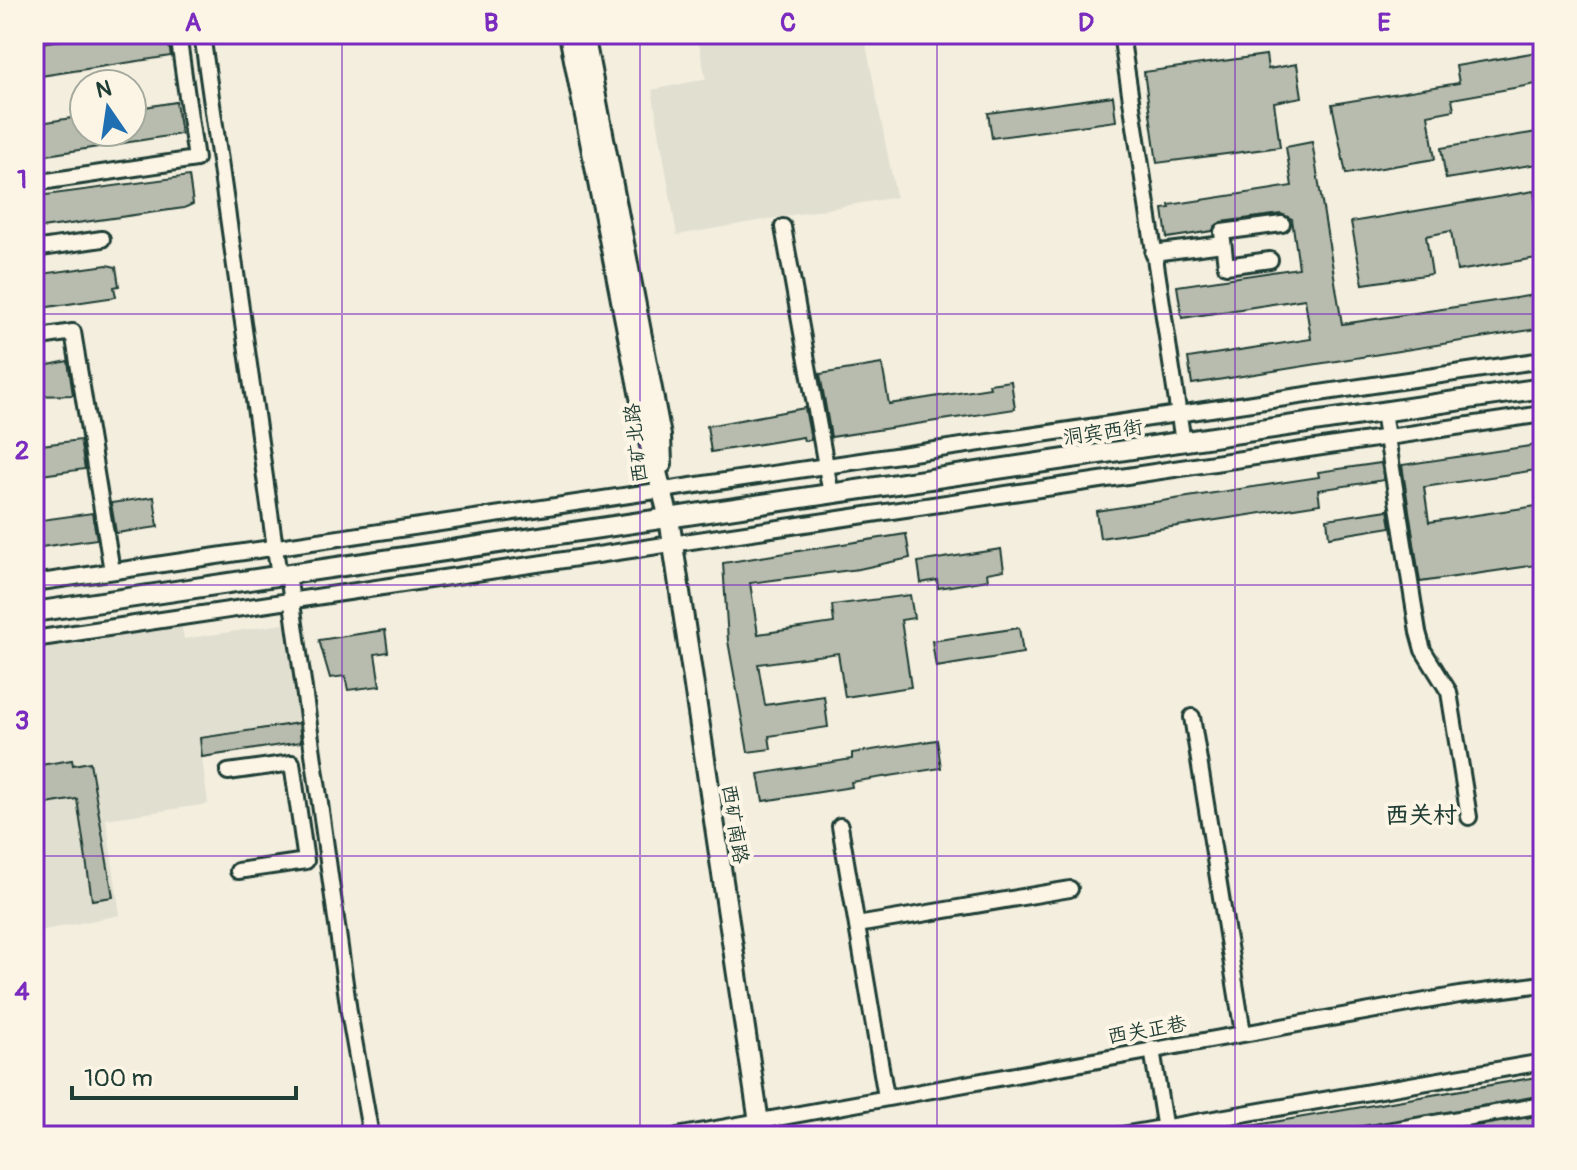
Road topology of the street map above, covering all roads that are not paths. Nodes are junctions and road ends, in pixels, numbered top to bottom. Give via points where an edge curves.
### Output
1 (178, 34) edge
2 (202, 34) edge
3 (569, 34) edge
4 (584, 34) edge
5 (1121, 34) edge
6 (34, 183) edge
7 (1282, 224) dead end
8 (783, 227) dead end
9 (102, 239) dead end
10 (1223, 244) junction
11 (34, 249) edge
12 (1153, 253) junction
13 (1270, 260) dead end
14 (34, 338) edge
15 (1543, 360) edge
16 (1543, 388) edge
17 (1383, 412) junction
18 (1543, 414) edge
19 (1178, 415) junction
20 (1387, 437) junction
21 (1183, 442) junction
22 (826, 467) junction
23 (664, 491) junction
24 (831, 494) junction
25 (669, 518) junction
26 (672, 544) junction
27 (275, 548) junction
28 (112, 571) junction
29 (283, 575) junction
30 (34, 583) edge
31 (292, 602) junction
32 (34, 612) edge
33 (34, 639) edge
34 (1192, 717) dead end
35 (228, 772) dead end
36 (1469, 817) dead end
37 (840, 826) dead end
38 (328, 858) junction
39 (306, 861) junction
40 (238, 871) dead end
41 (1070, 889) dead end
42 (857, 925) junction
43 (1543, 984) edge
44 (1243, 1033) junction
45 (1152, 1049) junction
46 (1543, 1062) edge
47 (886, 1097) junction
48 (1543, 1105) edge
49 (760, 1128) edge
50 (1166, 1132) edge
51 (371, 1136) edge
52 (677, 1136) edge
53 (1116, 1136) edge
54 (1356, 1136) edge

1 - 6 street via 196,159
2 - 27 street
3 - 23 main road, 西矿北路 via 648,438
4 - 23 main road, 西矿北路 via 661,436
5 - 12 street
7 - 10 street via 1222,232
8 - 22 street
9 - 11 street
10 - 12 street
10 - 13 street via 1226,266
12 - 19 street
14 - 28 street via 73,332
15 - 19 street
16 - 17 main road, 洞宾西街
17 - 20 street
17 - 21 main road, 洞宾西街
18 - 20 street
19 - 21 street
19 - 22 street
20 - 26 street
20 - 36 street via 1418,632 1449,692
21 - 24 main road, 洞宾西街
22 - 23 street
22 - 24 street
23 - 25 main road, 西矿南路
23 - 27 street
24 - 25 main road, 洞宾西街
25 - 26 main road, 西矿南路
25 - 29 main road, 洞宾西街
26 - 31 street
26 - 49 main road, 西矿南路
27 - 28 street
27 - 29 street
28 - 30 street
29 - 31 street
29 - 32 main road, 洞宾西街
31 - 33 street
31 - 38 street
34 - 44 street
35 - 39 street via 292,763
37 - 42 street
38 - 39 street
38 - 51 street
39 - 40 street
41 - 42 street
42 - 47 street
43 - 44 street, 西关正巷
44 - 45 street, 西关正巷
45 - 47 street, 西关正巷
45 - 50 street
46 - 50 street
47 - 49 street, 西关正巷
48 - 54 street
49 - 52 street, 西关正巷
50 - 53 street

